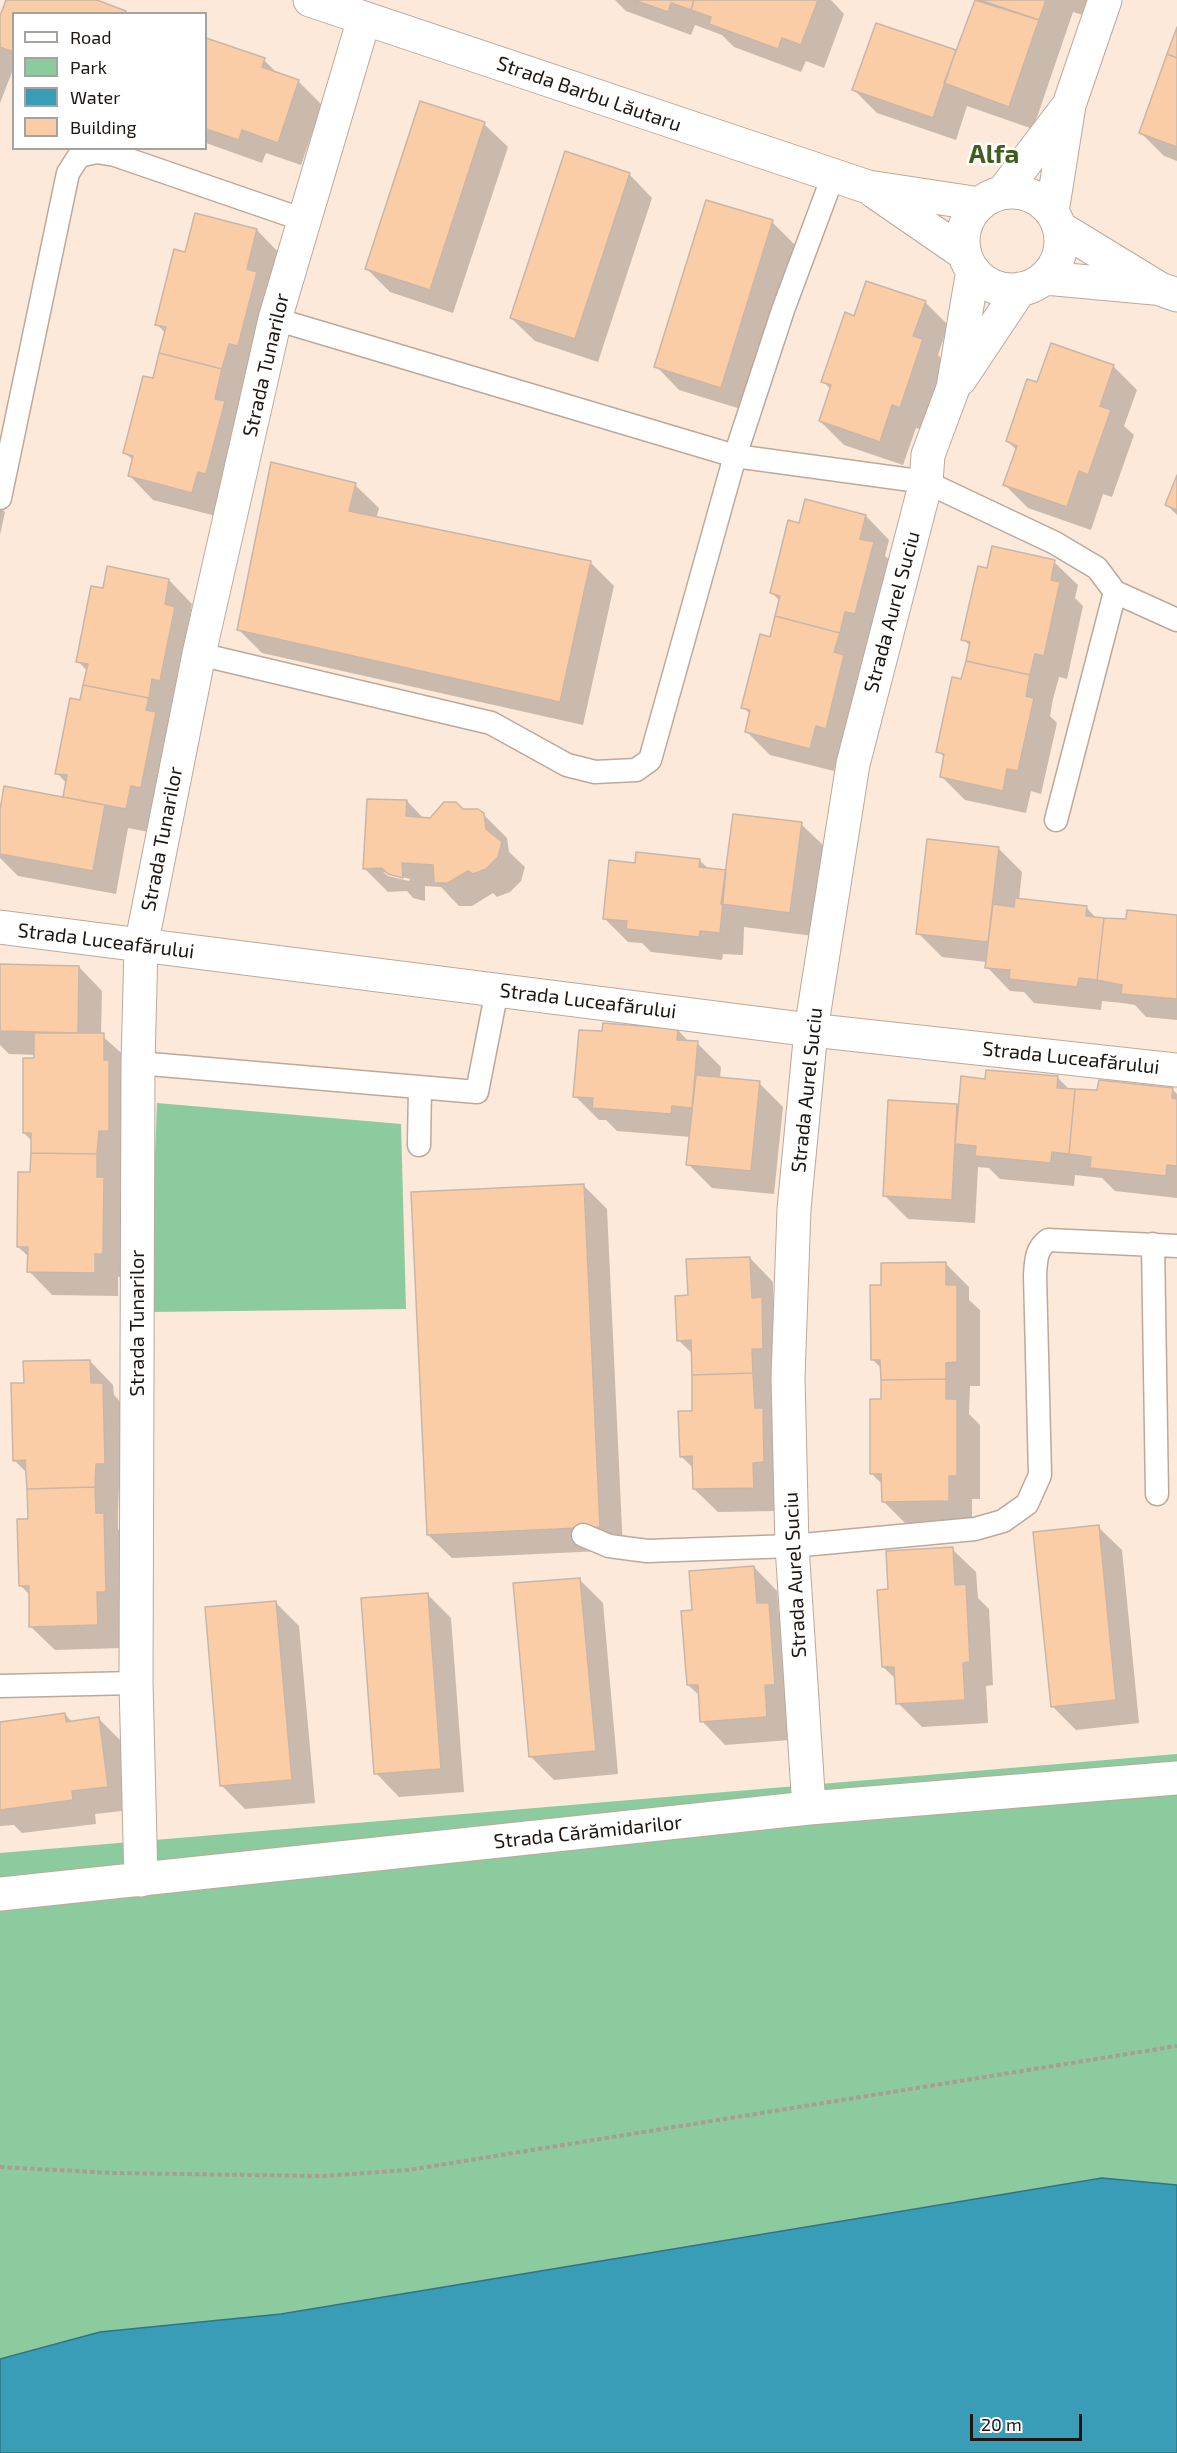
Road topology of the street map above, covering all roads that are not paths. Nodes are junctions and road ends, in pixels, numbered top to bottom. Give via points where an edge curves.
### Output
1 (310, 0) edge
2 (1106, 0) edge
3 (364, 19) junction
4 (1069, 105) junction
5 (833, 176) junction
6 (868, 187) junction
7 (992, 198) junction
8 (304, 220) junction
9 (1056, 220) junction
10 (969, 262) junction
11 (1033, 283) junction
12 (1169, 292) edge
13 (275, 319) junction
14 (953, 388) junction
15 (735, 456) junction
16 (2, 470) edge
17 (926, 482) junction
18 (0, 498) edge
19 (1115, 591) junction
20 (1177, 620) edge
21 (199, 654) junction
22 (1056, 820) dead end
23 (0, 927) edge
24 (141, 946) junction
25 (497, 990) junction
26 (811, 1030) junction
27 (138, 1063) junction
28 (1177, 1070) edge
29 (420, 1088) junction
30 (419, 1145) dead end
31 (1154, 1244) junction
32 (1177, 1246) edge
33 (1157, 1494) dead end
34 (583, 1534) dead end
35 (792, 1546) junction
36 (136, 1683) junction
37 (0, 1686) edge
38 (1177, 1778) edge
39 (809, 1808) junction
40 (141, 1880) junction
41 (0, 1894) edge

1 - 3 street, Strada Barbu Lăutaru
2 - 4 street
3 - 5 street, Strada Barbu Lăutaru
3 - 8 street, Strada Tunarilor
4 - 7 street
4 - 9 street
5 - 6 street, Strada Barbu Lăutaru
5 - 15 lane
6 - 7 street, Strada Barbu Lăutaru
6 - 10 street, Strada Barbu Lăutaru
7 - 9 street via 1022,192 1039,199
7 - 10 street via 973,210 964,227 962,245
8 - 13 street, Strada Tunarilor
8 - 16 lane via 115,155 96,152 80,156 68,173
9 - 11 street via 1061,246 1056,264
9 - 12 street
10 - 11 street via 978,277 993,287 1011,291
10 - 14 street, Strada Aurel Suciu
11 - 12 street
11 - 14 street, Strada Aurel Suciu
13 - 15 lane
13 - 21 street, Strada Tunarilor
14 - 17 street, Strada Aurel Suciu via 928,455
15 - 17 lane
15 - 21 lane via 650,760 636,770 595,772 567,765 491,723
16 - 18 lane
17 - 19 lane via 1055,543 1096,568
17 - 26 street, Strada Aurel Suciu via 853,764
19 - 20 lane
19 - 22 lane
21 - 24 street, Strada Tunarilor
23 - 24 street, Strada Luceafărului
24 - 25 street, Strada Luceafărului
24 - 27 street, Strada Tunarilor
25 - 26 street, Strada Luceafărului
25 - 29 lane via 477,1092
26 - 28 street, Strada Luceafărului
26 - 35 street, Strada Aurel Suciu via 794,1209 788,1377
27 - 29 lane
27 - 36 street, Strada Tunarilor
29 - 30 lane
31 - 32 lane
31 - 33 lane
31 - 35 lane via 1048,1240 1040,1245 1035,1275 1040,1475 1026,1504 1003,1521 975,1529
34 - 35 lane via 609,1546 647,1551
35 - 39 street, Strada Aurel Suciu
36 - 37 lane
36 - 40 street, Strada Tunarilor
38 - 39 street, Strada Cărămidarilor
39 - 40 street, Strada Cărămidarilor
40 - 41 street, Strada Cărămidarilor

